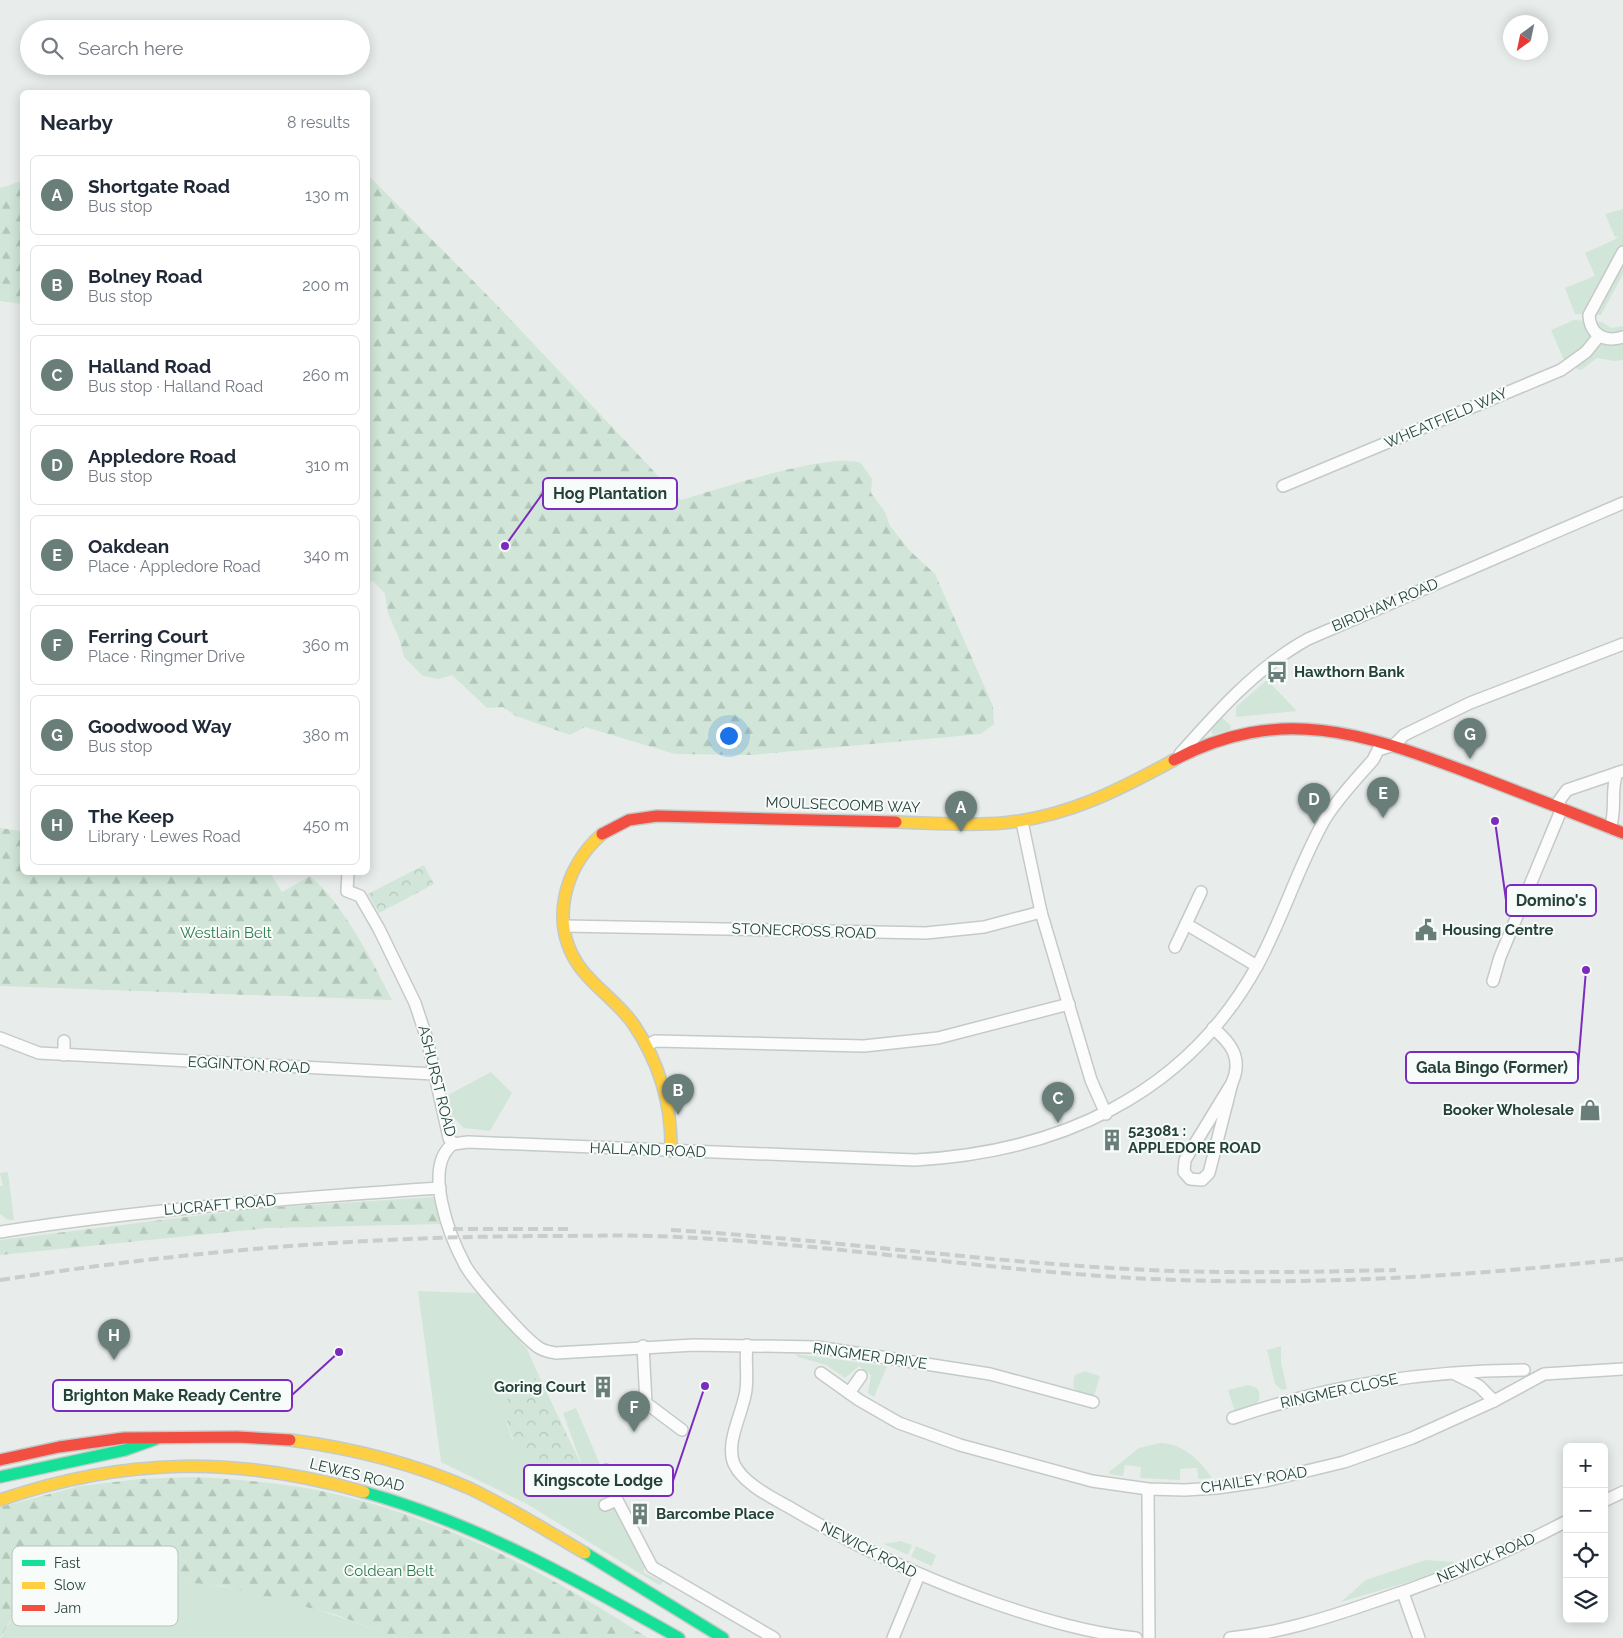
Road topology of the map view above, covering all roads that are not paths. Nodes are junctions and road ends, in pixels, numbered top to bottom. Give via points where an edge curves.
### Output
1 (1623, 252) edge
2 (1599, 336) junction
3 (1623, 337) edge
4 (1283, 486) dead end
5 (1623, 503) edge
6 (1623, 644) edge
7 (1394, 745) junction
8 (1179, 756) junction
9 (1620, 772) edge
10 (1559, 807) junction
11 (1022, 822) junction
12 (1610, 828) junction
13 (1623, 833) edge
14 (348, 875) edge
15 (1201, 892) dead end
16 (1041, 912) junction
17 (1186, 924) junction
18 (564, 926) junction
19 (1175, 947) dead end
20 (1257, 966) junction
21 (1493, 981) dead end
22 (1069, 1004) junction
23 (1213, 1028) junction
24 (0, 1038) edge
25 (64, 1041) dead end
26 (648, 1045) junction
27 (64, 1054) junction
28 (434, 1074) junction
29 (1232, 1083) junction
30 (1106, 1114) junction
31 (454, 1144) junction
32 (671, 1152) junction
33 (440, 1188) junction
34 (0, 1232) edge
35 (747, 1345) junction
36 (643, 1346) junction
37 (556, 1353) joint
38 (1623, 1369) edge
39 (1524, 1370) dead end
40 (821, 1373) dead end
41 (1446, 1373) junction
42 (861, 1376) dead end
43 (849, 1394) junction
44 (1093, 1402) dead end
45 (1494, 1402) junction
46 (1233, 1418) dead end
47 (682, 1430) dead end
48 (156, 1439) junction
49 (0, 1460) edge
50 (606, 1470) dead end
51 (0, 1477) edge
52 (1148, 1489) junction
53 (1623, 1492) edge
54 (1608, 1499) edge
55 (0, 1500) edge
56 (618, 1500) junction
57 (605, 1505) dead end
58 (1563, 1523) edge
59 (919, 1575) junction
60 (1403, 1593) junction
61 (678, 1638) edge
62 (723, 1638) edge
63 (774, 1638) edge
64 (893, 1638) edge
65 (1136, 1638) edge
66 (1149, 1638) edge
67 (1230, 1638) edge
68 (1419, 1638) edge

1 - 2 street via 1590,312 1591,326
2 - 3 street via 1610,340
2 - 4 street, WHEATFIELD WAY via 1586,352 1561,370
5 - 8 street, BIRDHAM ROAD via 1308,638 1277,658 1241,689
6 - 7 street, HALLAND ROAD via 1470,702 1404,735
7 - 8 main road, MOULSECOOMB WAY via 1332,729 1276,727 1227,738
7 - 10 main road, MOULSECOOMB WAY
7 - 20 street, HALLAND ROAD via 1378,750 1325,819
8 - 11 main road, MOULSECOOMB WAY via 1130,785 1094,801
9 - 10 street via 1567,790
9 - 12 street via 1614,780
10 - 12 main road, MOULSECOOMB WAY
10 - 21 street
11 - 16 street
11 - 18 main road, MOULSECOOMB WAY via 982,824 695,816 639,818 606,831 579,858 566,887 562,910
12 - 13 main road, MOULSECOOMB WAY
14 - 28 street, ASHURST ROAD via 348,891 360,896 409,988 422,1022
15 - 17 street
16 - 18 street, STONECROSS ROAD via 984,927 926,933
16 - 22 street
17 - 19 street
17 - 20 street
18 - 26 main road, MOULSECOOMB WAY via 577,962
20 - 23 street, HALLAND ROAD
22 - 26 street via 938,1038 864,1046 683,1041 655,1041
22 - 30 street via 1090,1080
23 - 29 street via 1235,1053 1237,1069
23 - 30 street, HALLAND ROAD via 1169,1072
24 - 27 street, EGGINTON ROAD via 31,1050
25 - 27 street
26 - 32 main road, MOULSECOOMB WAY via 670,1124
27 - 28 street, EGGINTON ROAD
28 - 31 street, ASHURST ROAD via 449,1138
29 - 29 street via 1209,1173 1202,1180 1190,1179 1183,1168 1186,1160
30 - 32 street, HALLAND ROAD via 1016,1147 946,1158 888,1160
31 - 32 street, HALLAND ROAD via 468,1142
31 - 33 street, ASHURST ROAD via 441,1160
33 - 34 street, LUCRAFT ROAD via 283,1199
33 - 37 street, ASHURST ROAD via 444,1210 469,1271 528,1339 542,1350
35 - 36 street, RINGMER DRIVE
35 - 44 street, RINGMER DRIVE via 817,1348 921,1362 990,1374
35 - 59 street, NEWICK ROAD via 746,1392 731,1448 738,1471 771,1496 826,1529
36 - 37 street, RINGMER DRIVE
36 - 47 street via 646,1403
38 - 45 street, CHAILEY ROAD via 1544,1374
39 - 41 street, RINGMER CLOSE
40 - 43 street, CHAILEY ROAD
41 - 45 street, RINGMER CLOSE via 1472,1381
41 - 46 street, RINGMER CLOSE via 1346,1386
42 - 43 street
43 - 52 street, CHAILEY ROAD via 899,1423 960,1445 1086,1480
45 - 52 street, CHAILEY ROAD via 1412,1438 1326,1467 1217,1488
48 - 49 main road via 120,1438
48 - 51 main road via 125,1450
48 - 62 main road, LEWES ROAD via 241,1435 297,1440 358,1451 418,1468 469,1489 552,1534
50 - 56 street
52 - 66 street
53 - 54 street
55 - 61 main road, LEWES ROAD via 88,1474 159,1466 250,1468 326,1480 388,1496 474,1529 586,1585
56 - 57 street
56 - 63 street via 652,1568
58 - 60 street, NEWICK ROAD via 1462,1570
59 - 64 street
59 - 65 street, NEWICK ROAD via 1046,1620 1102,1634
60 - 67 street, NEWICK ROAD via 1322,1619 1258,1635
60 - 68 street

